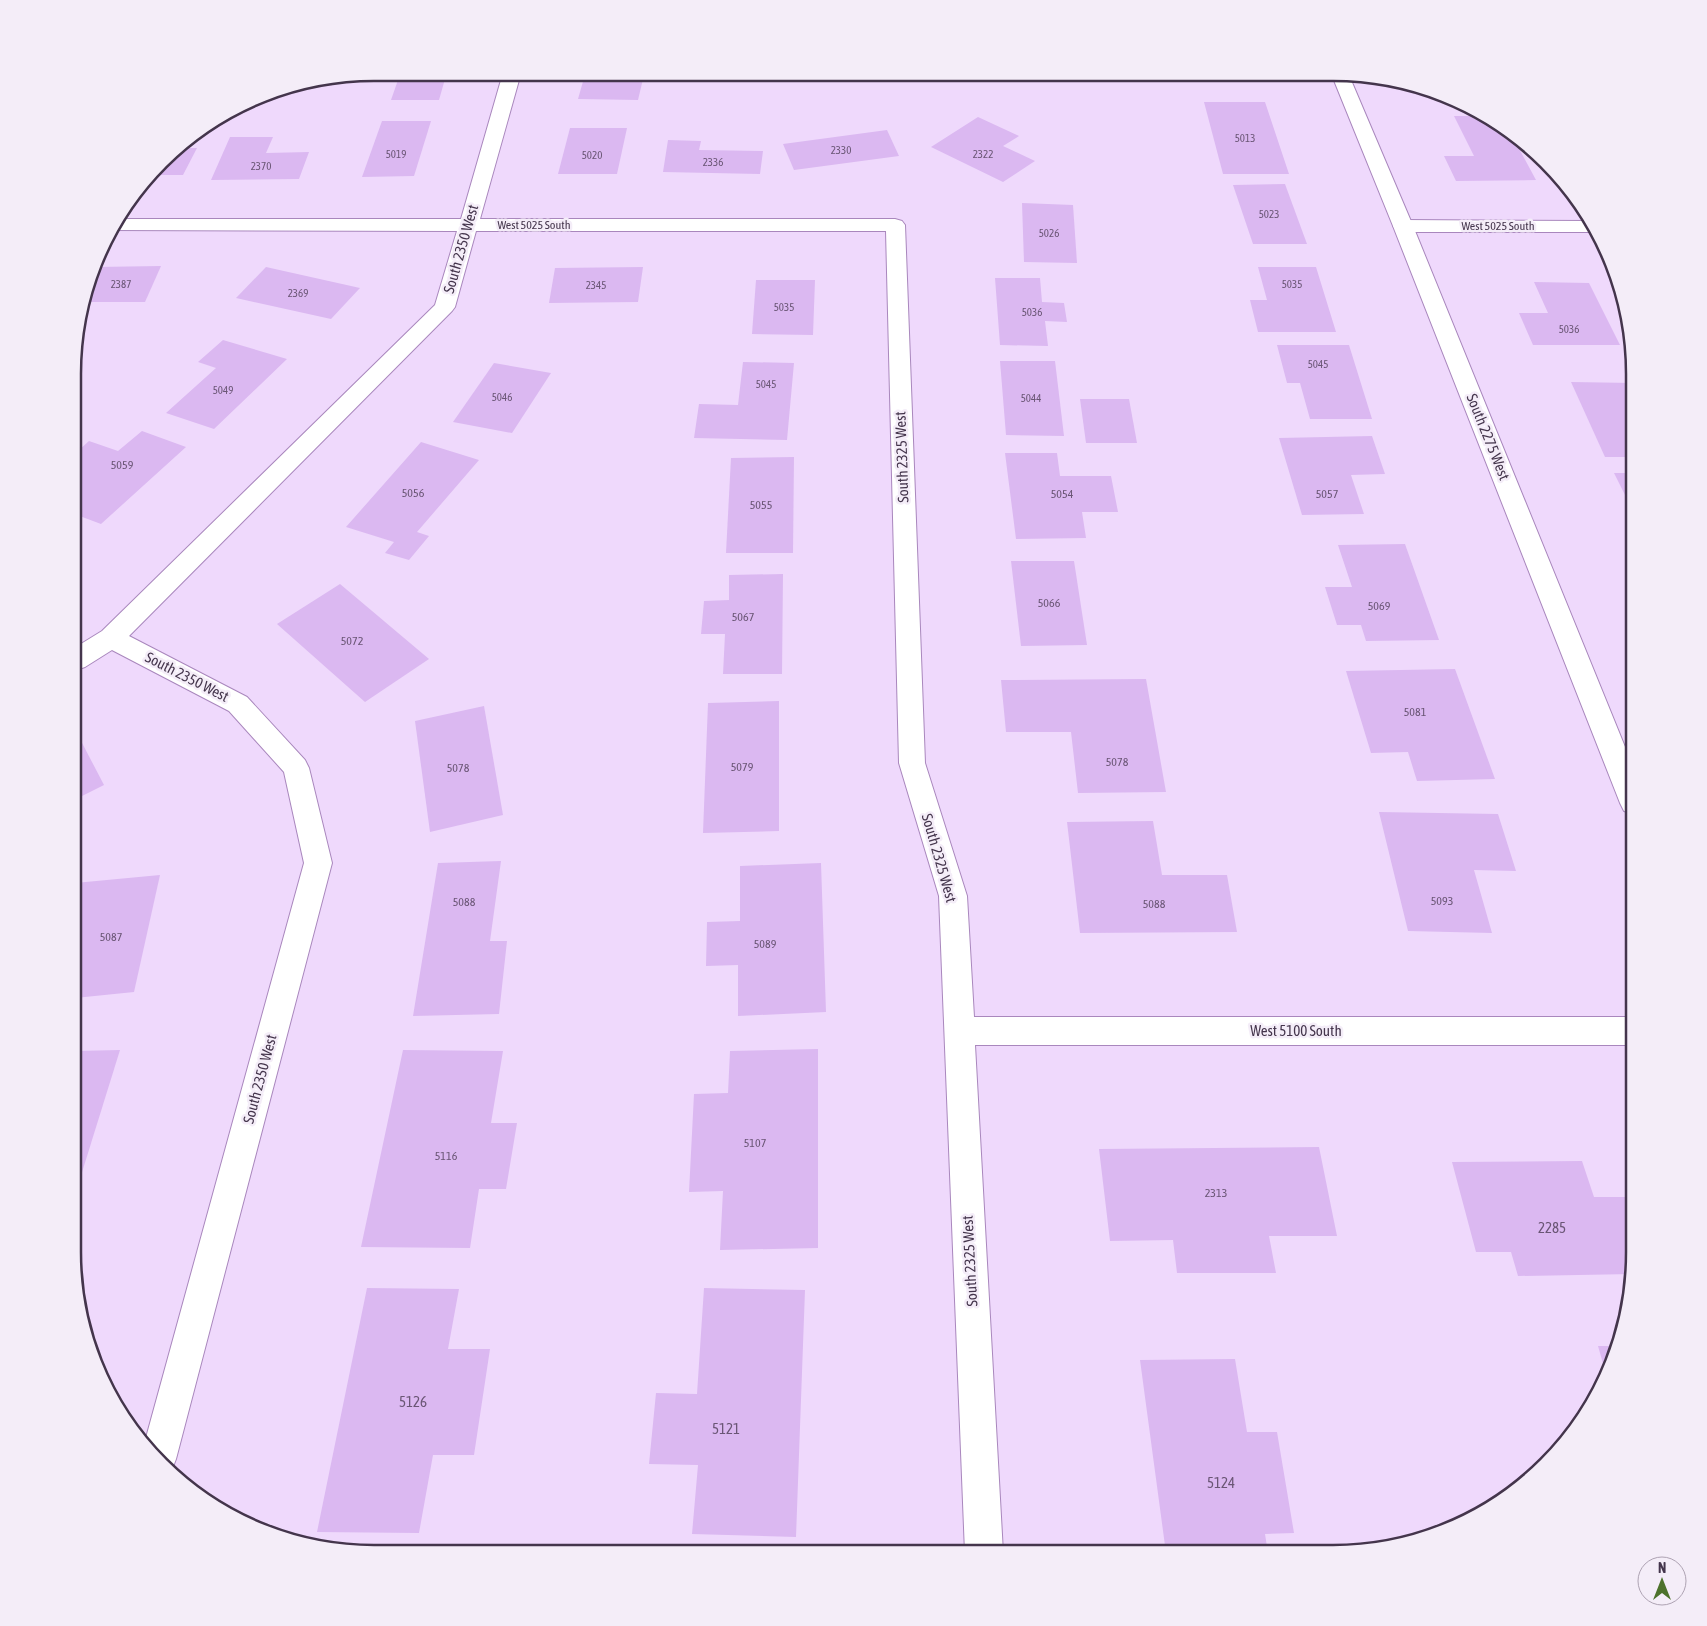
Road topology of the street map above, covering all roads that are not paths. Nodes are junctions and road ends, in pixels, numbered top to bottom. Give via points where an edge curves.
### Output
1 (510, 81) edge
2 (1343, 82) edge
3 (122, 225) edge
4 (468, 225) junction
5 (895, 225) joint
6 (1403, 226) junction
7 (1586, 227) edge
8 (111, 638) junction
9 (81, 657) edge
10 (1626, 783) edge
11 (959, 1030) junction
12 (1626, 1030) edge
13 (160, 1451) edge
14 (984, 1545) edge

1 - 4 street, South 2350 West
2 - 6 street, South 2275 West
3 - 4 street, West 5025 South
4 - 5 street, West 5025 South
4 - 8 street, South 2350 West via 445,307
5 - 11 street, South 2325 West via 912,763 953,896
6 - 7 street, West 5025 South
6 - 10 street, South 2275 West
8 - 9 street
8 - 13 street, South 2350 West via 238,704 296,768 318,863
11 - 12 street, West 5100 South
11 - 14 street, South 2325 West

